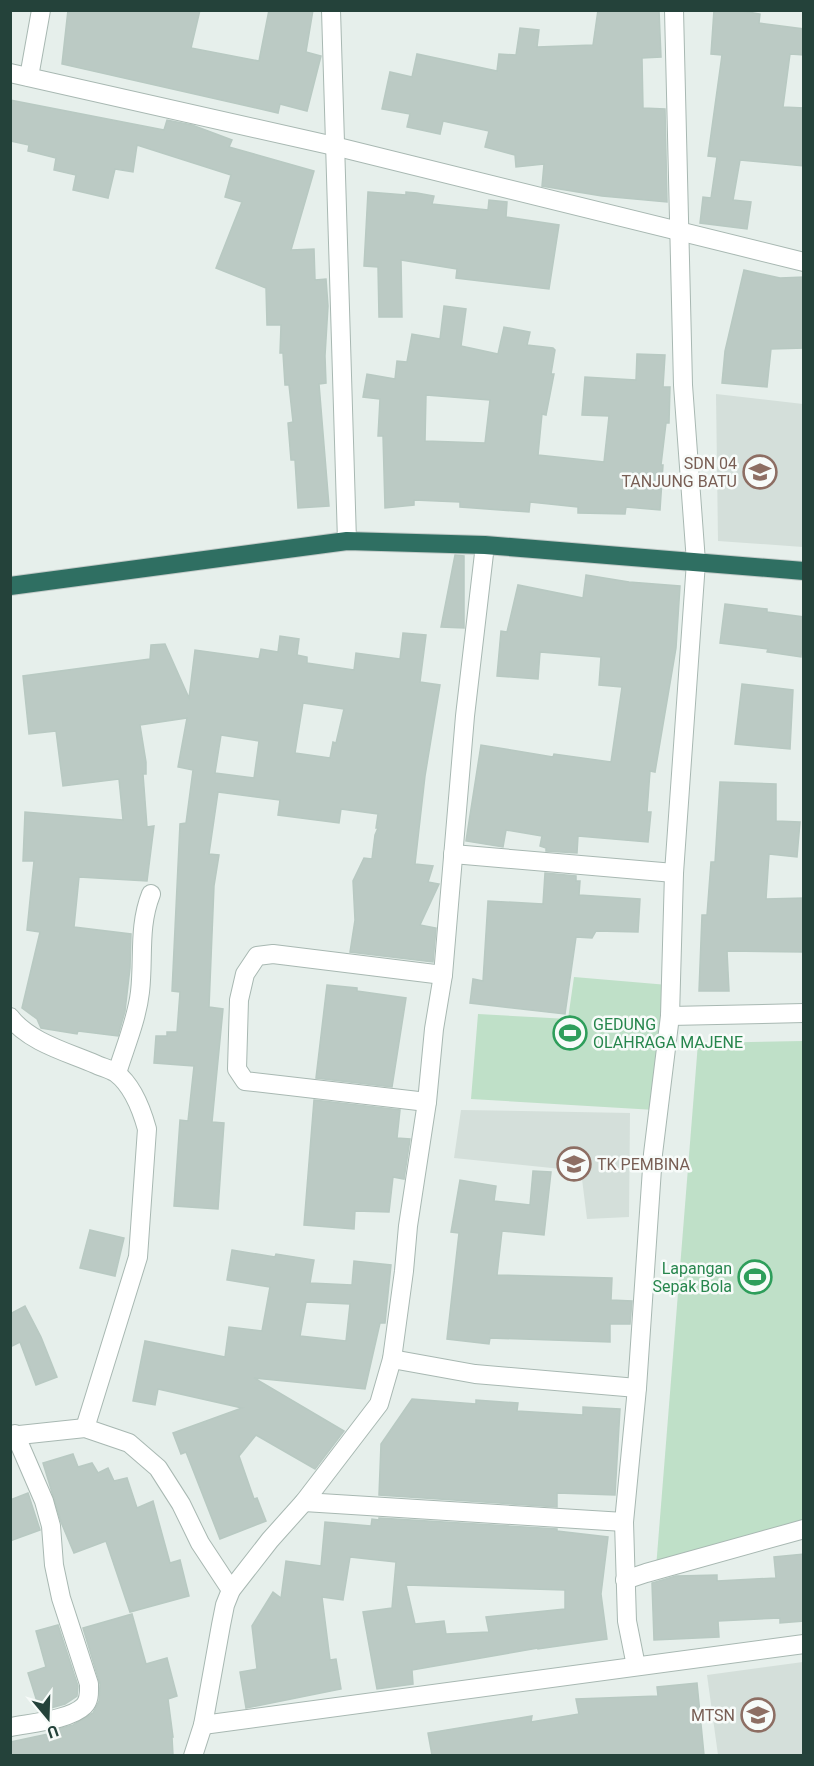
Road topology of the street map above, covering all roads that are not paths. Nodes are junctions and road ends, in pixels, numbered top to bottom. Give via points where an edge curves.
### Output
1 (41, 10) edge
2 (331, 10) edge
3 (674, 10) edge
4 (10, 73) edge
5 (29, 77) junction
6 (334, 146) junction
7 (680, 232) junction
8 (804, 262) edge
9 (347, 541) junction
10 (485, 545) junction
11 (696, 562) junction
12 (804, 571) edge
13 (10, 586) edge
14 (453, 854) junction
15 (674, 873) junction
16 (151, 894) dead end
17 (443, 975) junction
18 (804, 1013) edge
19 (670, 1016) junction
20 (10, 1017) edge
21 (117, 1073) junction
22 (427, 1102) junction
23 (392, 1359) junction
24 (637, 1388) junction
25 (85, 1428) junction
26 (13, 1435) edge
27 (304, 1502) junction
28 (624, 1522) junction
29 (804, 1529) edge
30 (625, 1581) junction
31 (231, 1590) junction
32 (804, 1644) edge
33 (636, 1666) junction
34 (203, 1725) junction
35 (11, 1727) edge
36 (193, 1755) edge

1 - 5 street
2 - 6 street
3 - 7 street
4 - 5 street
5 - 6 street
6 - 7 street
6 - 9 street
7 - 8 street
7 - 11 street via 683,385
9 - 10 highway
9 - 13 highway
10 - 11 highway
10 - 14 street
11 - 12 highway
11 - 15 street
14 - 15 street
14 - 17 street
15 - 19 street
16 - 21 street via 143,921 139,998
17 - 22 street
17 - 22 street via 273,954 257,956 245,974 239,1000 237,1069 245,1081
18 - 19 street
19 - 24 street via 653,1154
20 - 21 street via 19,1028 47,1044
21 - 25 street via 134,1095 147,1129 138,1257
22 - 23 street
23 - 24 street via 475,1374
23 - 27 street via 379,1404
24 - 28 street
25 - 26 street
25 - 31 street via 129,1443 158,1468
26 - 35 street via 44,1501 61,1598 90,1695 75,1712
27 - 28 street
27 - 31 street
28 - 30 street
29 - 30 street
30 - 33 street via 627,1621
31 - 34 street
32 - 33 street
33 - 34 street
34 - 36 street

